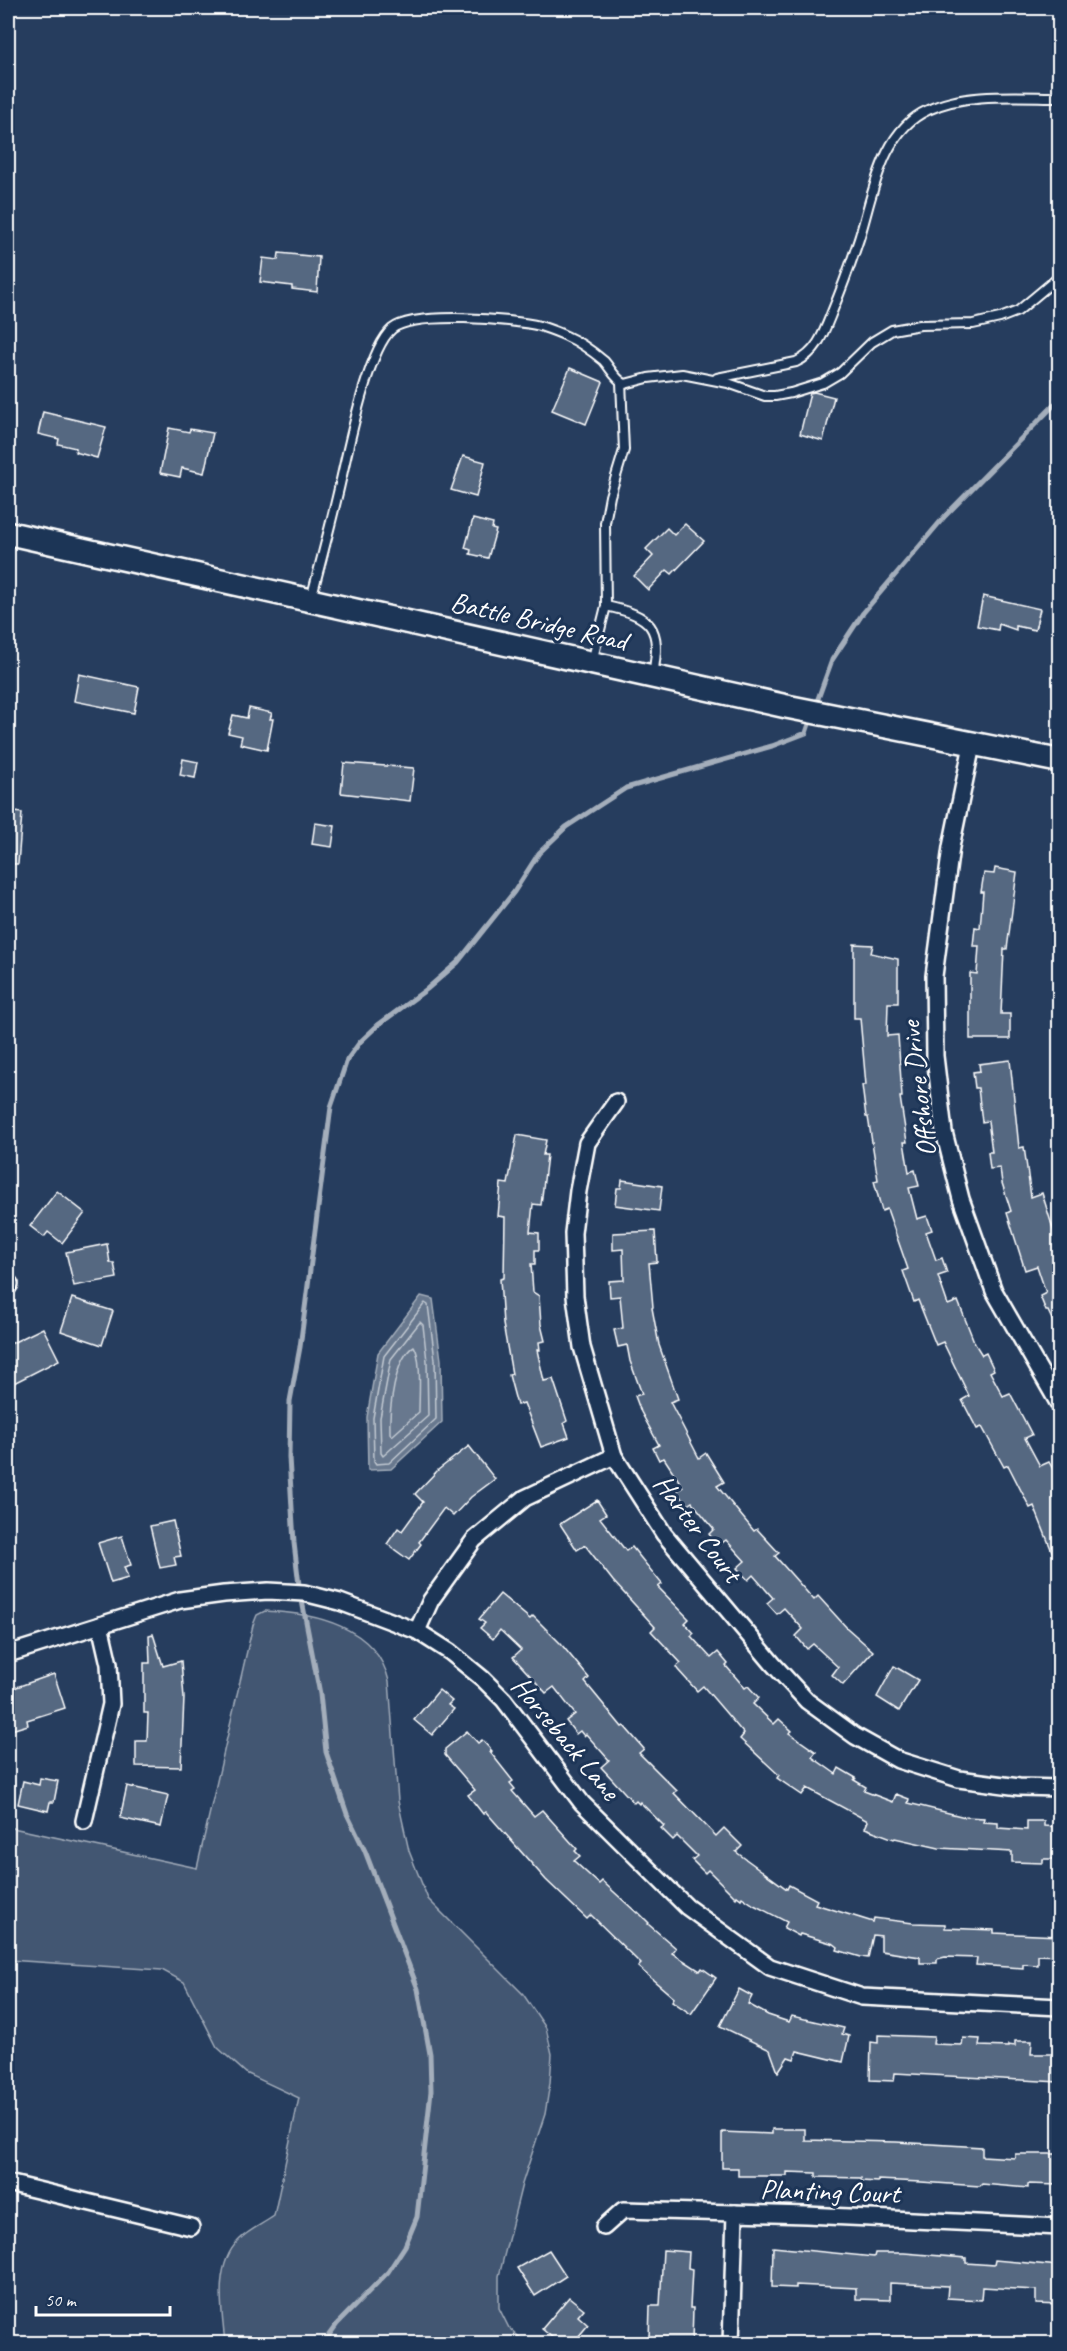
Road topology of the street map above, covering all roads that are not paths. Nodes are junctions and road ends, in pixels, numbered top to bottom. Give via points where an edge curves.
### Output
1 (1059, 97) edge
2 (1059, 276) edge
3 (713, 379) junction
4 (621, 382) junction
5 (8, 533) edge
6 (311, 600) junction
7 (606, 606) junction
8 (592, 663) junction
9 (652, 677) junction
10 (972, 745) junction
11 (1059, 761) edge
12 (616, 1102) dead end
13 (1059, 1406) edge
14 (614, 1456) junction
15 (100, 1625) junction
16 (417, 1631) junction
17 (8, 1654) edge
18 (1059, 1788) edge
19 (84, 1821) dead end
20 (1059, 2007) edge
21 (8, 2183) edge
22 (735, 2213) junction
23 (191, 2227) dead end
24 (604, 2227) dead end
25 (1059, 2227) edge
26 (731, 2343) edge

1 - 3 lane via 955,102 916,117 896,138 885,158 838,298 816,346 796,362
2 - 3 lane via 1018,311 1000,318 892,330 872,342 840,373 790,393 765,396
3 - 4 lane via 682,374 632,384
4 - 6 lane via 589,349 540,326 437,319 411,321 391,330 378,348 363,390
4 - 7 lane via 624,443 605,523
5 - 6 street, Battle Bridge Road
6 - 8 street, Battle Bridge Road
7 - 8 lane
7 - 9 lane via 636,614 652,626 656,634
8 - 9 street, Battle Bridge Road
9 - 10 street, Battle Bridge Road
10 - 11 street, Battle Bridge Road
10 - 13 street, Offshore Drive via 951,847 934,976 935,1056 943,1121 961,1199 994,1291
12 - 14 street, Harter Court via 587,1143 573,1233 582,1347
14 - 16 street via 525,1498 474,1540 431,1600
14 - 18 street, Harter Court via 664,1534 807,1701 855,1736 898,1760 959,1779
15 - 16 street, Horseback Lane via 180,1600 268,1591 304,1593 340,1602
15 - 17 street, Horseback Lane
15 - 19 street via 109,1664 111,1704
16 - 20 street, Horseback Lane via 450,1652 504,1700 582,1803 687,1907 770,1967 862,1997
21 - 23 street
22 - 24 street, Planting Court via 623,2210
22 - 25 street, Planting Court
22 - 26 street

